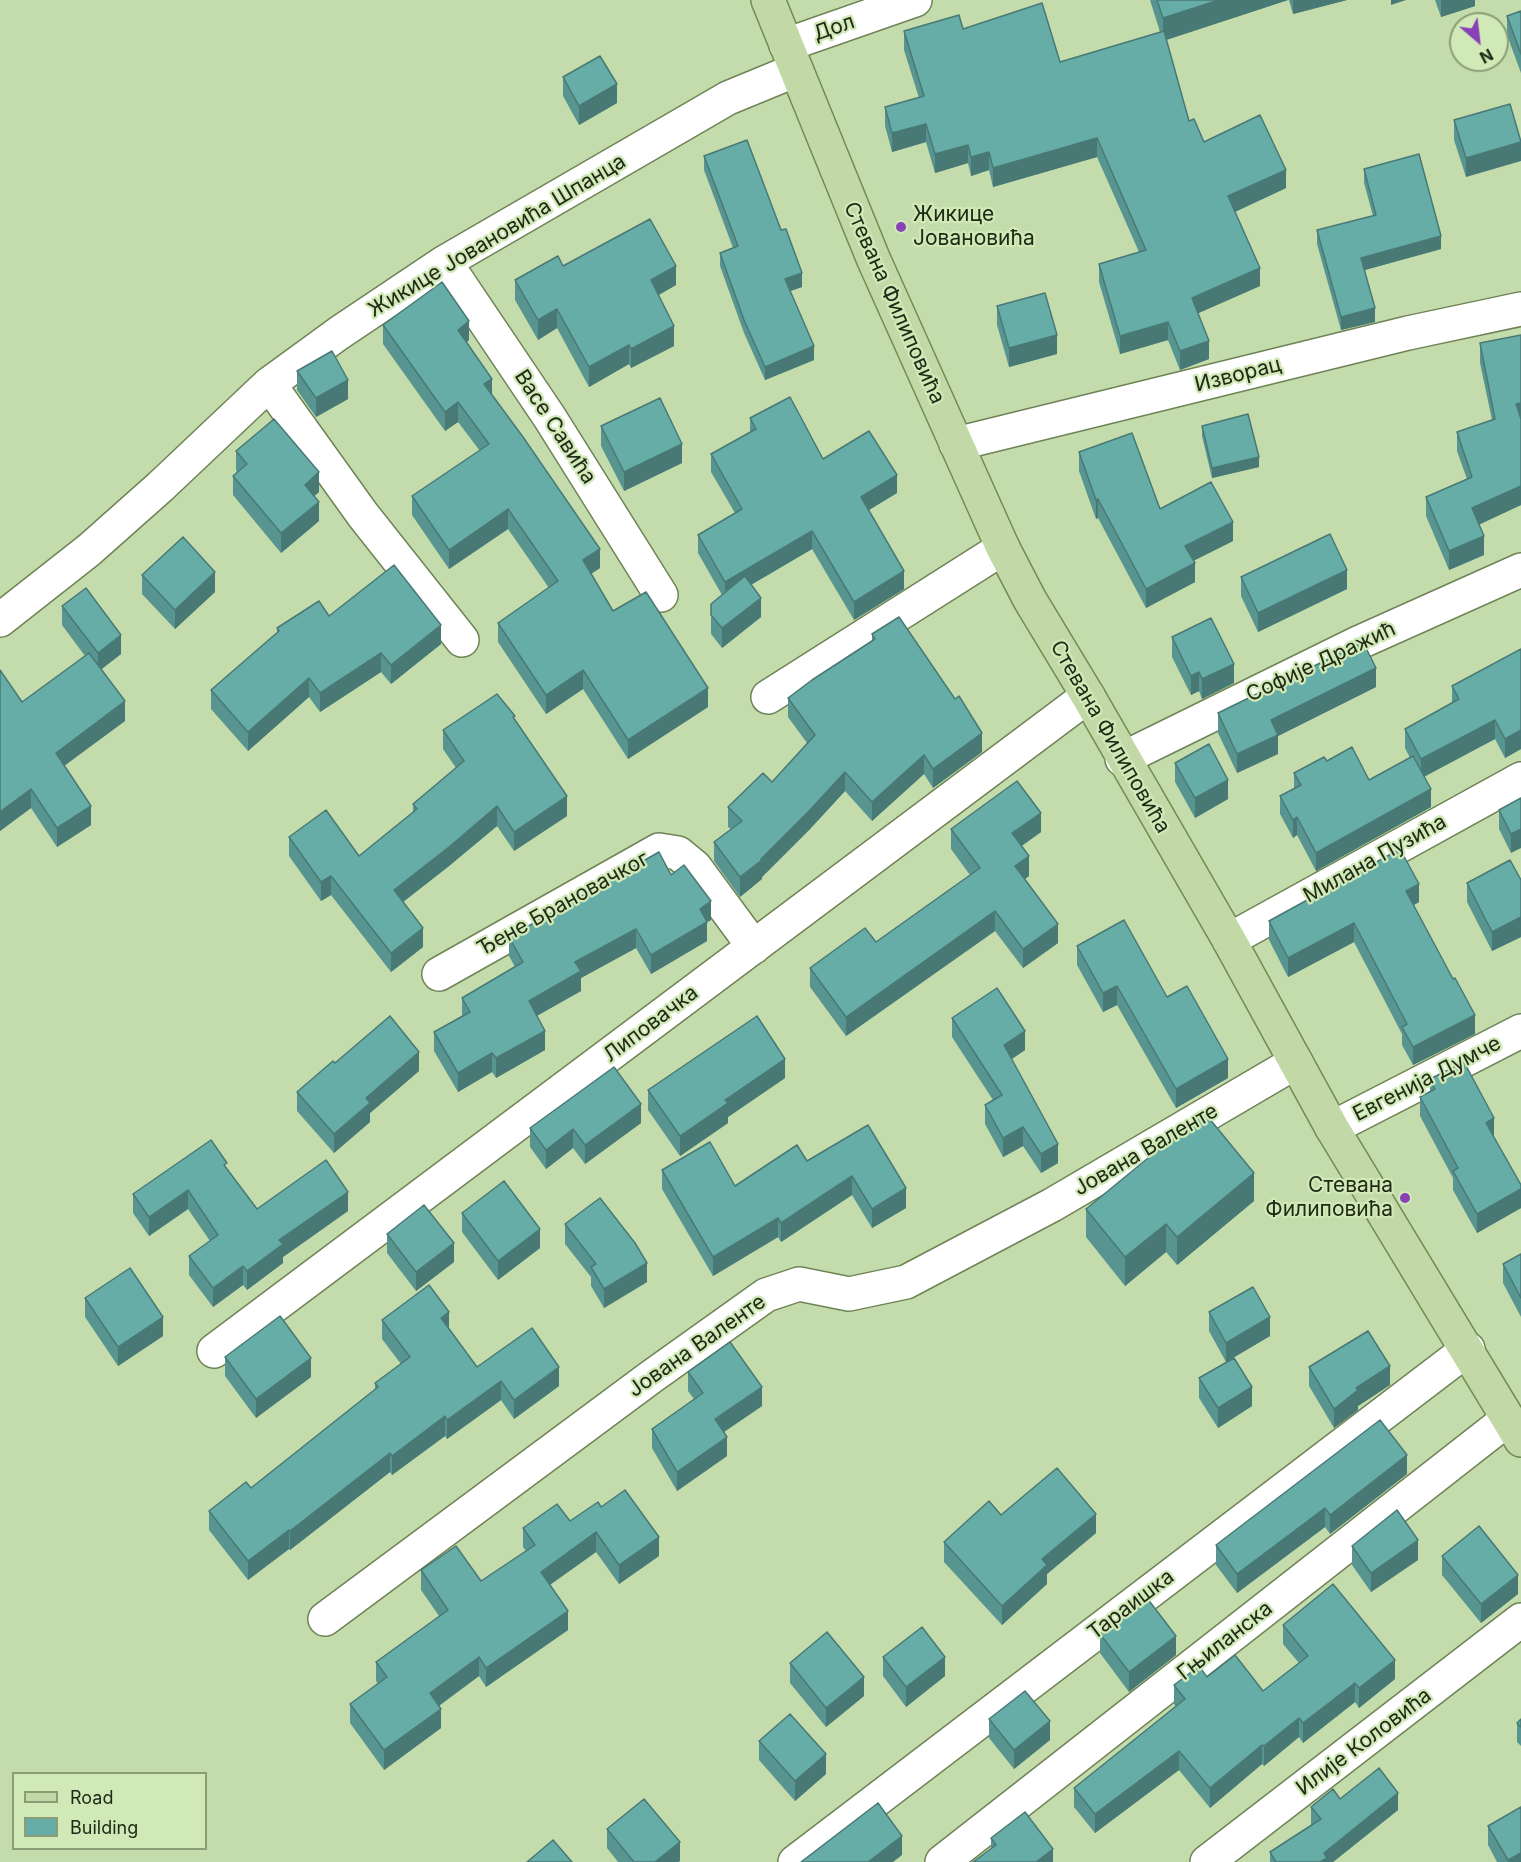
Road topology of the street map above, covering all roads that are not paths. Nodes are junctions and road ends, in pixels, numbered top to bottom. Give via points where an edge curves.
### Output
1 (768, 0) edge
2 (915, 0) edge
3 (791, 57) junction
4 (446, 262) junction
5 (1521, 309) edge
6 (269, 384) junction
7 (956, 444) junction
8 (1003, 548) junction
9 (1521, 570) edge
10 (661, 595) dead end
11 (0, 620) edge
12 (462, 640) dead end
13 (1088, 696) junction
14 (768, 697) dead end
15 (1122, 759) junction
16 (1521, 779) edge
17 (1228, 940) junction
18 (754, 947) junction
19 (439, 974) dead end
20 (1521, 1031) edge
21 (1296, 1062) junction
22 (1332, 1128) junction
23 (1468, 1349) junction
24 (214, 1352) dead end
25 (1515, 1429) edge
26 (325, 1619) dead end
27 (1521, 1620) edge
28 (795, 1862) edge
29 (942, 1862) edge
30 (1207, 1862) edge

1 - 3 main road, Стевана Филиповића
2 - 3 street, Дол
3 - 4 street, Жикице Јовановића Шпанца via 728,98
3 - 7 main road, Стевана Филиповића via 873,258
4 - 6 street, Жикице Јовановића Шпанца
4 - 10 street, Васе Савића
5 - 7 street, Изворац
6 - 11 street, Жикице Јовановића Шпанца via 89,550
6 - 12 street via 363,515
7 - 8 main road, Стевана Филиповића
8 - 13 main road, Стевана Филиповића
8 - 14 street
9 - 15 street, Софије Дражић via 1358,643
13 - 15 main road, Стевана Филиповића
13 - 18 street, Липовачка
15 - 17 main road, Стевана Филиповића
16 - 17 street, Милана Пузића
17 - 21 main road, Стевана Филиповића
18 - 19 street, Ђене Брановачког via 695,867 678,854 659,850
18 - 24 street, Липовачка
20 - 22 street, Евгенија Думче
21 - 22 main road, Стевана Филиповића
21 - 26 street, Јована Валенте via 1052,1205 906,1282 849,1294 799,1284 766,1295
22 - 23 main road, Стевана Филиповића
23 - 25 main road, Стевана Филиповића
23 - 28 street, Тараишка
25 - 29 street, Гњиланска
27 - 30 street, Илије Коловића

